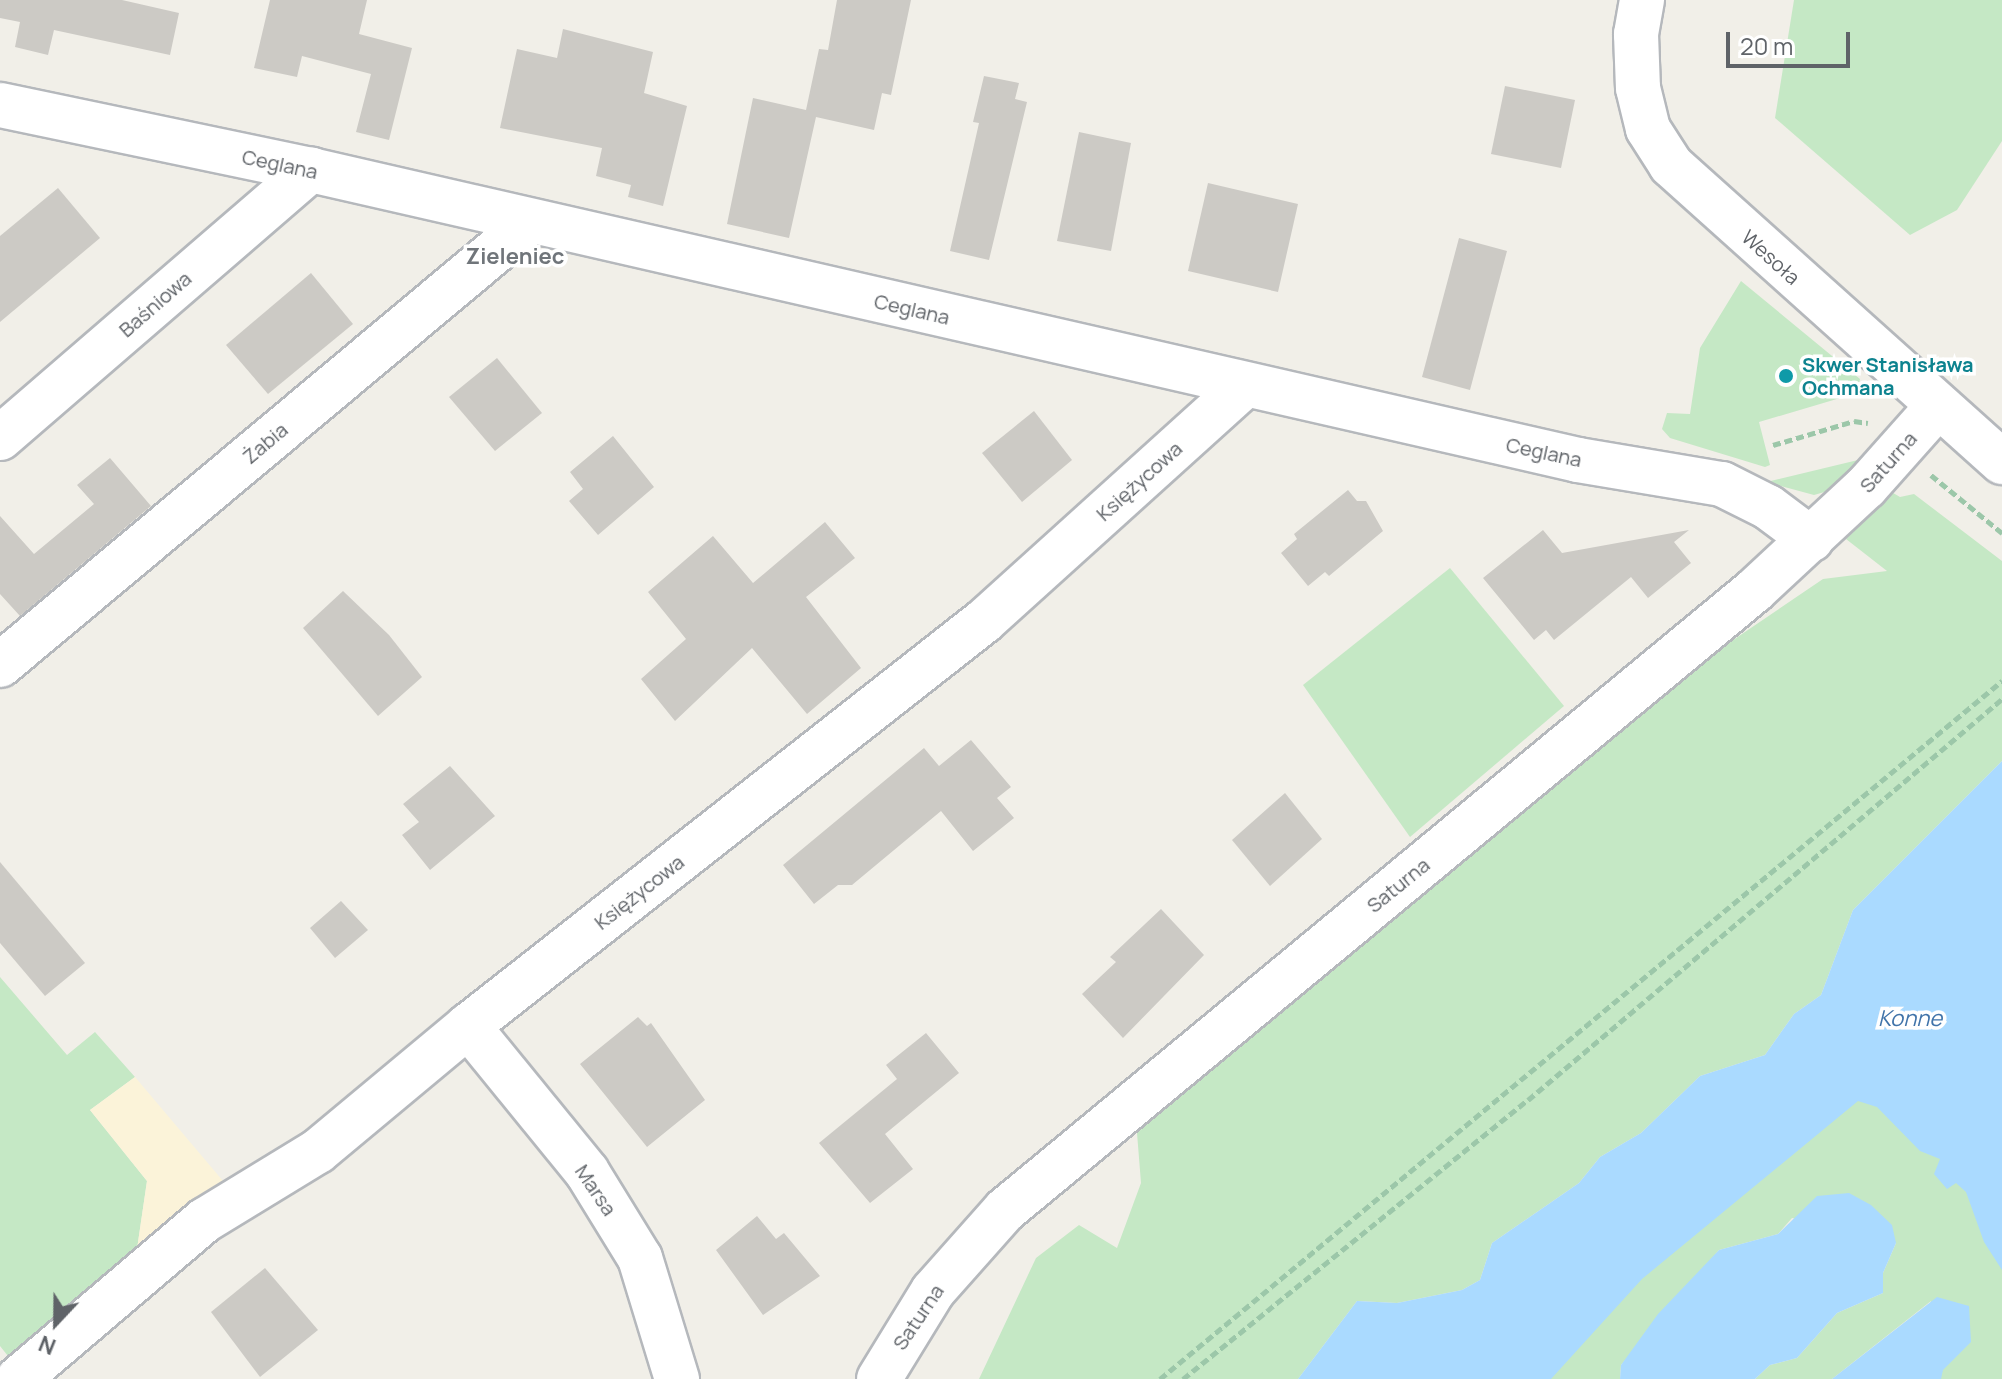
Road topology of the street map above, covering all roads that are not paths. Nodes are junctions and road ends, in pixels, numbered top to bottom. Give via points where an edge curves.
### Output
1 (1642, 0) edge
2 (0, 105) edge
3 (311, 170) junction
4 (530, 222) junction
5 (1245, 385) junction
6 (1937, 407) junction
7 (0, 438) edge
8 (2002, 462) edge
9 (1811, 539) junction
10 (0, 665) edge
11 (468, 1026) junction
12 (18, 1379) edge
13 (677, 1379) edge
14 (879, 1379) edge

1 - 6 street, Wesoła via 1636,34 1638,88 1648,129 1671,165
2 - 3 street, Ceglana
3 - 4 street, Ceglana
3 - 7 street, Baśniowa
4 - 5 street, Ceglana
4 - 10 street, Żabia
5 - 9 street, Ceglana via 1578,460 1722,484 1768,507
5 - 11 street, Księżycowa via 984,621
6 - 8 street, Wesoła
6 - 9 street, Saturna
9 - 14 street, Saturna via 1005,1210 933,1291
11 - 12 street, Księżycowa via 318,1151 205,1220
11 - 13 street, Marsa via 587,1172 640,1258

